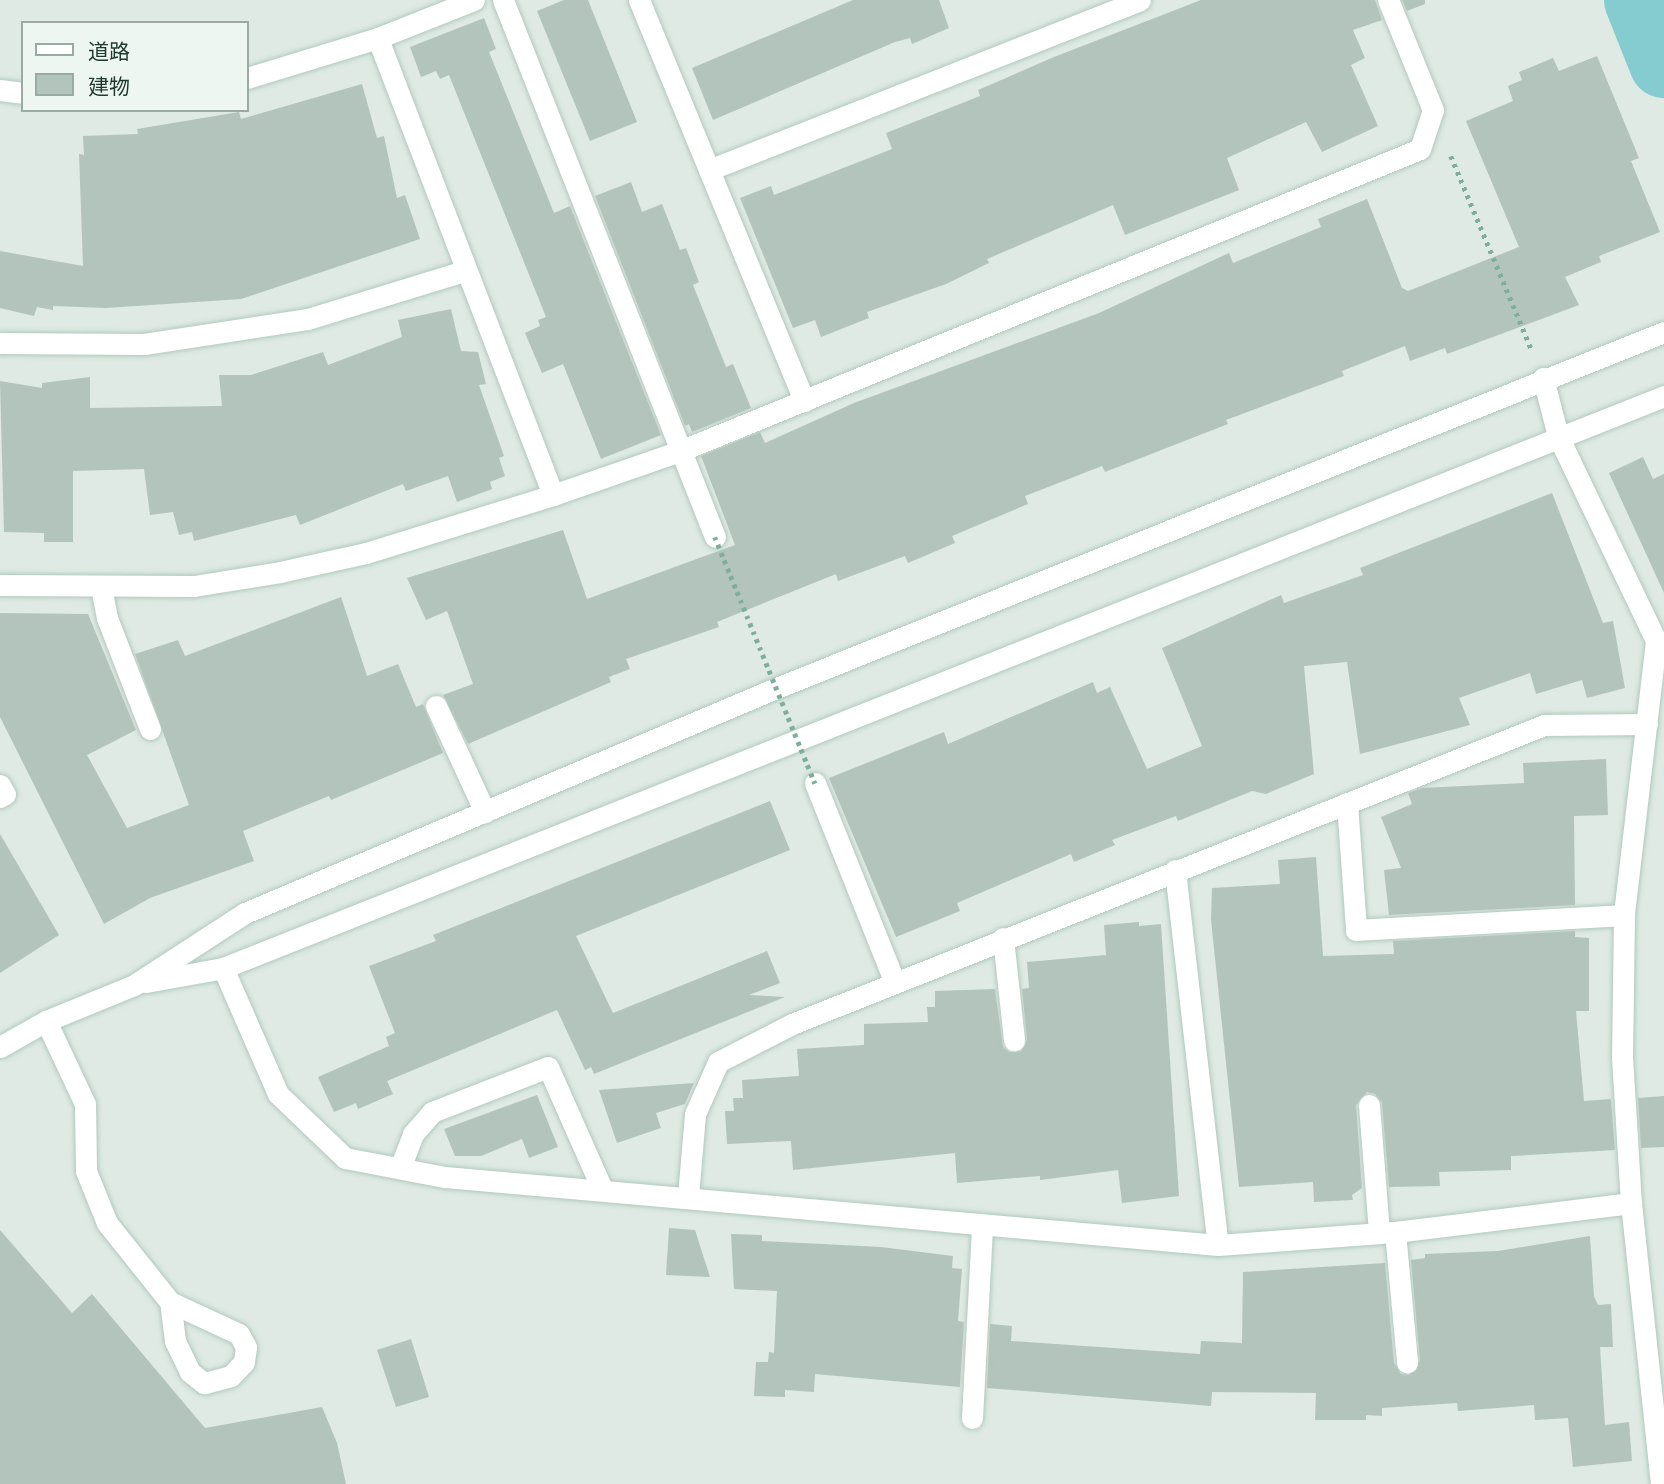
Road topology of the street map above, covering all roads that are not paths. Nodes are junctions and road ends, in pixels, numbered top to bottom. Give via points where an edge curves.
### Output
1 (474, 0) edge
2 (503, 0) edge
3 (639, 0) edge
4 (1140, 0) edge
5 (1388, 0) edge
6 (378, 38) junction
7 (248, 78) edge
8 (0, 90) edge
9 (21, 93) edge
10 (709, 170) junction
11 (464, 271) junction
12 (1664, 332) edge
13 (0, 343) edge
14 (1543, 378) junction
15 (1664, 396) edge
16 (804, 401) junction
17 (1558, 436) junction
18 (680, 451) junction
19 (553, 495) junction
20 (715, 537) road end
21 (0, 584) edge
22 (101, 587) junction
23 (436, 706) dead end
24 (1647, 724) junction
25 (150, 729) dead end
26 (815, 783) road end
27 (0, 785) edge
28 (0, 797) edge
29 (1347, 803) junction
30 (485, 811) junction
31 (1175, 870) junction
32 (1624, 915) junction
33 (1003, 938) junction
34 (223, 968) junction
35 (895, 983) junction
36 (134, 985) junction
37 (46, 1021) junction
38 (1014, 1040) dead end
39 (0, 1047) edge
40 (1369, 1105) dead end
41 (400, 1168) junction
42 (602, 1189) junction
43 (688, 1196) junction
44 (1631, 1203) junction
45 (982, 1227) junction
46 (1387, 1232) junction
47 (1218, 1245) junction
48 (170, 1302) dead end
49 (1407, 1362) dead end
50 (1655, 1363) edge
51 (972, 1418) dead end
52 (1661, 1484) edge

1 - 6 street
2 - 18 street
3 - 10 street
4 - 10 street
5 - 16 street via 1433,110 1420,149
6 - 7 street
6 - 11 street
8 - 9 street
10 - 16 street
11 - 13 street via 308,319 226,332 144,344
11 - 19 street
12 - 14 street
14 - 17 street
14 - 30 street
15 - 17 street
16 - 18 street
17 - 24 street via 1656,641
17 - 34 street
18 - 19 street
18 - 20 street
19 - 22 street via 379,549 280,572 194,586
21 - 22 street
22 - 25 street via 107,618
23 - 30 street
24 - 29 street via 1544,725
24 - 32 street
26 - 35 street
27 - 28 street via 5,794
29 - 31 street
29 - 32 street via 1356,930
30 - 36 street via 245,914
31 - 33 street
31 - 47 street
32 - 44 street via 1622,1057
33 - 35 street
33 - 38 street
34 - 36 street
34 - 41 street via 278,1094 345,1158
35 - 43 street via 792,1024 718,1062 695,1114
36 - 37 street
37 - 39 street
37 - 48 street via 85,1104 86,1171 107,1223
40 - 46 street
41 - 42 street via 445,1177
41 - 42 street via 413,1134 432,1112 548,1067
42 - 43 street
43 - 45 street
44 - 46 street
44 - 50 street
45 - 47 street
45 - 51 street
46 - 47 street
46 - 49 street
50 - 52 street

